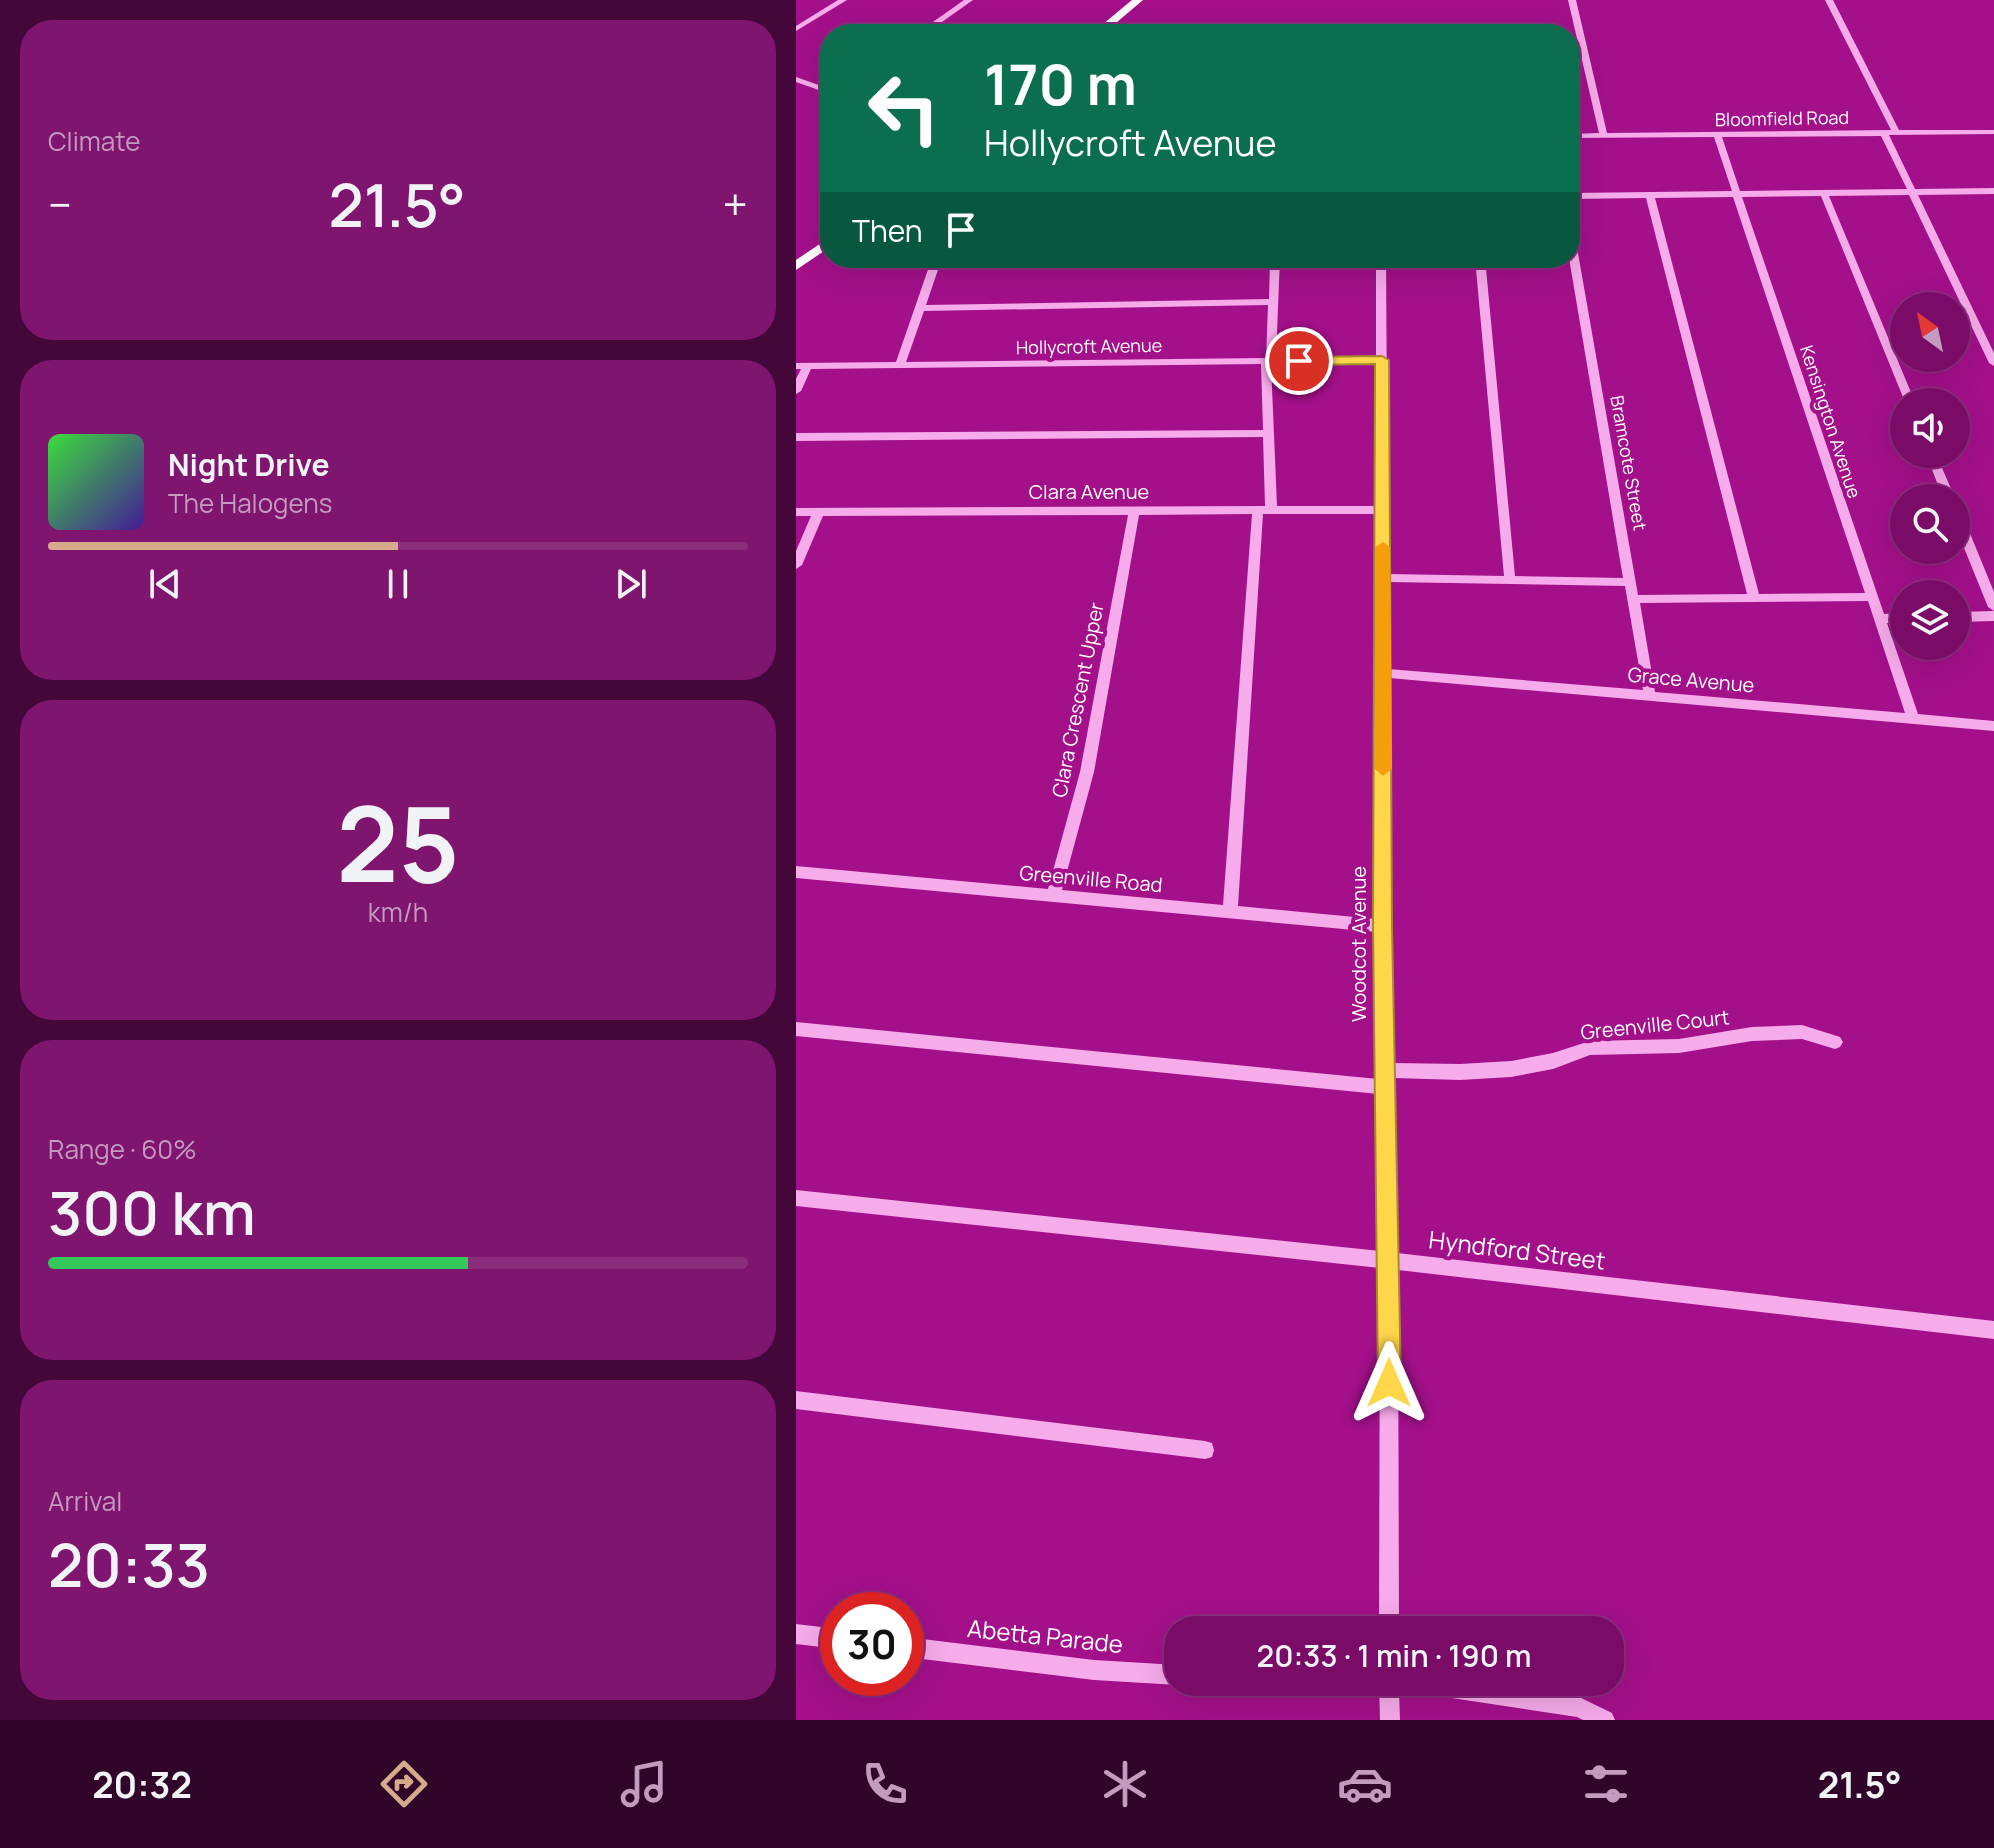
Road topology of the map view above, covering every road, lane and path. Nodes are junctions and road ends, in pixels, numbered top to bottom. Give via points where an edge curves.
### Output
1 (843, 0) edge
2 (969, 0) edge
3 (1138, 0) edge
4 (1572, 0) edge
5 (1829, 0) edge
6 (934, 24) edge
7 (1108, 24) edge
8 (1578, 24) edge
9 (796, 29) edge
10 (1580, 34) edge
11 (796, 79) edge
12 (820, 88) edge
13 (1994, 132) edge
14 (1884, 133) junction
15 (1896, 133) junction
16 (1717, 135) junction
17 (1580, 136) edge
18 (1604, 136) junction
19 (1994, 192) edge
20 (1738, 193) junction
21 (1824, 193) junction
22 (1910, 193) junction
23 (1650, 195) junction
24 (1580, 196) edge
25 (820, 251) edge
26 (796, 266) edge
27 (934, 268) edge
28 (1275, 268) edge
29 (1381, 268) edge
30 (1481, 268) edge
31 (1576, 268) edge
32 (1274, 302) junction
33 (920, 308) junction
34 (1382, 360) junction
35 (1269, 361) junction
36 (1994, 363) edge
37 (900, 365) junction
38 (802, 366) edge
39 (1904, 388) edge
40 (796, 391) edge
41 (1268, 433) junction
42 (796, 437) edge
43 (1264, 509) junction
44 (1134, 510) junction
45 (1383, 510) junction
46 (819, 511) junction
47 (796, 512) edge
48 (1970, 548) edge
49 (796, 565) edge
50 (1383, 578) junction
51 (1510, 580) junction
52 (1630, 582) junction
53 (1754, 596) junction
54 (1871, 597) junction
55 (1632, 599) junction
56 (1994, 607) edge
57 (1994, 616) edge
58 (1970, 617) edge
59 (1879, 619) junction
60 (1890, 619) edge
61 (1384, 673) junction
62 (1650, 697) junction
63 (1913, 719) junction
64 (1994, 726) edge
65 (796, 872) edge
66 (1053, 896) junction
67 (1230, 911) junction
68 (1383, 926) junction
69 (796, 1029) edge
70 (1835, 1042) dead end
71 (1384, 1078) junction
72 (796, 1198) edge
73 (1389, 1260) junction
74 (1994, 1330) edge
75 (796, 1400) edge
76 (1205, 1450) dead end
77 (1389, 1616) edge
78 (796, 1634) edge
79 (820, 1637) edge
80 (924, 1649) edge
81 (1164, 1674) edge
82 (1389, 1696) edge
83 (1503, 1696) edge
84 (1390, 1720) edge
85 (1605, 1720) edge

1 - 9 street
2 - 6 street
3 - 7 main road
4 - 8 street
5 - 15 street
10 - 18 street
11 - 12 street
13 - 15 street, Bloomfield Road
14 - 15 street, Bloomfield Road
14 - 16 street, Bloomfield Road
14 - 22 street
16 - 18 street, Bloomfield Road
16 - 20 street, Kensington Avenue
17 - 18 street, Bloomfield Road
19 - 22 street
20 - 21 street
20 - 23 street
20 - 54 street, Kensington Avenue
21 - 22 street
21 - 39 street
22 - 36 street
23 - 24 street
23 - 53 street
25 - 26 main road
27 - 33 street
28 - 32 street
29 - 34 street, Woodcot Avenue
30 - 51 street
31 - 52 street, Bramcote Street
32 - 33 street
32 - 35 street
33 - 37 street
34 - 35 street, Hollycroft Avenue
34 - 45 street, Woodcot Avenue
35 - 37 street, Hollycroft Avenue
35 - 41 street
37 - 38 street, Hollycroft Avenue
38 - 40 street
41 - 42 street
41 - 43 street
43 - 44 street, Clara Avenue
43 - 45 street, Clara Avenue
43 - 67 street
44 - 46 street, Clara Avenue
44 - 66 street, Clara Crescent Upper via 1087,772
45 - 50 street, Woodcot Avenue
46 - 47 street, Clara Avenue
46 - 49 street
48 - 56 street
50 - 51 street
50 - 61 street, Woodcot Avenue
51 - 52 street
52 - 55 street, Bramcote Street
53 - 54 street
53 - 55 street
54 - 59 street, Kensington Avenue
55 - 62 street, Bramcote Street
57 - 58 street
59 - 60 street
59 - 63 street, Kensington Avenue
61 - 62 street, Grace Avenue
61 - 68 street, Woodcot Avenue
62 - 63 street, Grace Avenue
63 - 64 street, Grace Avenue
65 - 66 street, Greenville Road
66 - 67 street, Greenville Road
67 - 68 street, Greenville Road
68 - 71 street, Woodcot Avenue
69 - 71 street, Greenville Court
70 - 71 street, Greenville Court via 1802,1032 1752,1034 1679,1046 1590,1048 1511,1069
71 - 73 street, Woodcot Avenue
72 - 73 street, Hyndford Street
73 - 74 street, Hyndford Street
73 - 77 street, Woodcot Avenue
75 - 76 street
78 - 79 street
80 - 81 street, Abetta Parade
82 - 84 street
83 - 85 street via 1579,1707

